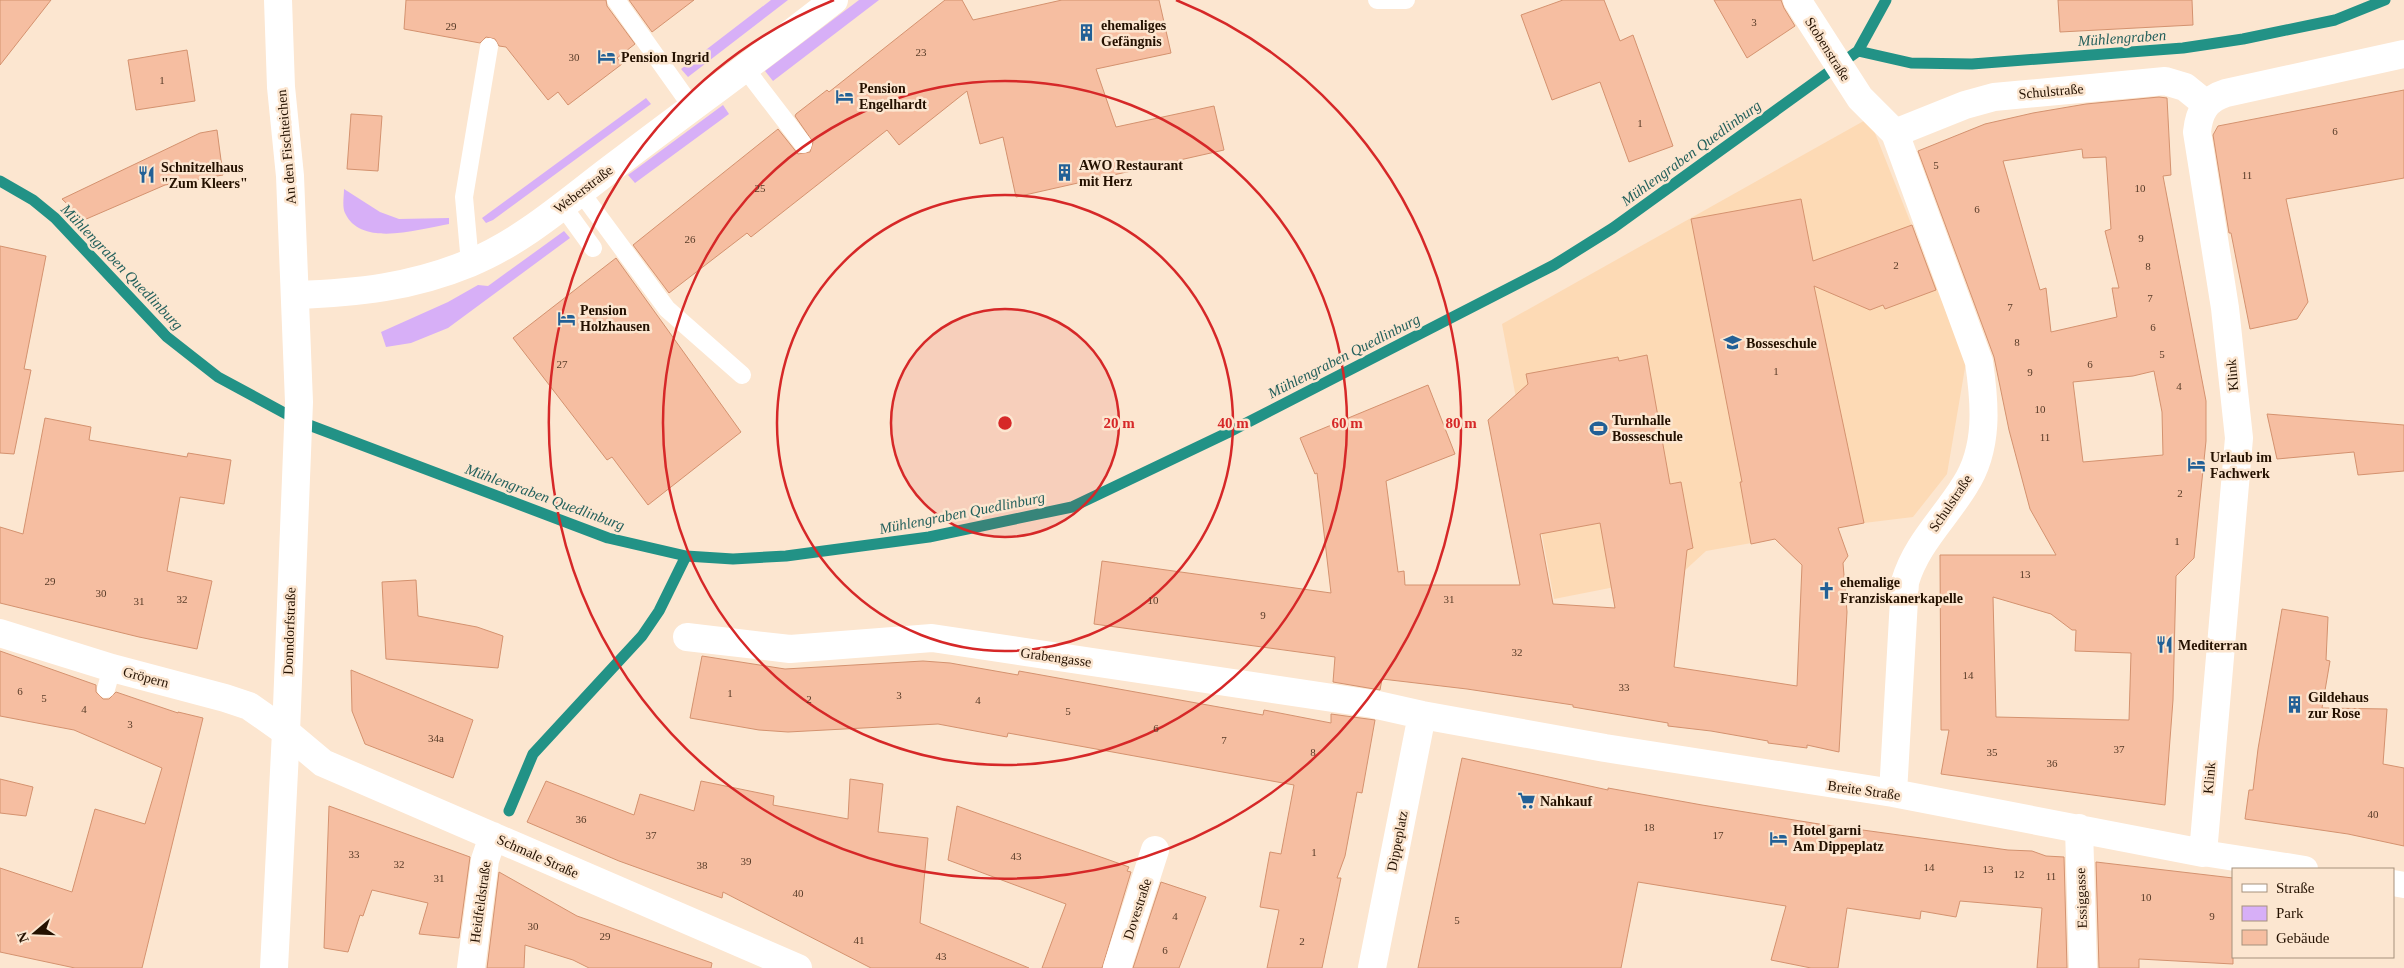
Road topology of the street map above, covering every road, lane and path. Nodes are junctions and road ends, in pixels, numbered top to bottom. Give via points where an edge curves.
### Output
1 (278, 0) edge
2 (616, 0) edge
3 (834, 0) edge
4 (1377, 0) edge
5 (1406, 0) edge
6 (1797, 0) edge
7 (489, 47) dead end
8 (2404, 54) edge
9 (744, 67) junction
10 (1860, 98) joint
11 (2206, 104) junction
12 (692, 107) junction
13 (1895, 133) junction
14 (803, 144) dead end
15 (571, 198) junction
16 (593, 248) dead end
17 (470, 263) junction
18 (296, 294) junction
19 (742, 375) dead end
20 (0, 633) edge
21 (688, 637) dead end
22 (1422, 715) junction
23 (286, 732) junction
24 (1893, 793) junction
25 (2079, 828) junction
26 (493, 836) junction
27 (1155, 850) dead end
28 (2203, 853) junction
29 (2299, 868) edge
30 (274, 968) edge
31 (471, 968) edge
32 (798, 968) edge
33 (1117, 968) edge
34 (1372, 968) edge
35 (2083, 968) edge

1 - 18 street, An den Fischteichen
2 - 12 lane
3 - 9 street, Weberstraße
4 - 5 lane
6 - 10 street, Stobenstraße
7 - 17 lane via 464,197
8 - 11 street via 2232,91
9 - 12 street, Weberstraße
9 - 14 lane
10 - 13 street, Schulstraße
11 - 13 street, Schulstraße via 2184,86 2165,81 2014,94 1979,100
11 - 28 street, Klink via 2197,132 2225,308 2238,438
12 - 15 street, Weberstraße
13 - 24 street, Schulstraße via 1979,362 1984,394 1978,457 1966,484 1910,564 1905,582
15 - 16 lane
15 - 17 street, Weberstraße via 523,234
15 - 19 lane via 667,309
17 - 18 street, Weberstraße via 406,285 345,293
18 - 23 street, Donndorfstraße via 298,360
20 - 23 street, Gröpern via 109,679 225,698 249,706
21 - 22 street, Grabengasse via 790,649 932,638 1373,704
22 - 24 street, Breite Straße via 1614,750
22 - 34 street, Dippeplatz
23 - 26 street, Schmale Straße via 323,762
23 - 30 street, Donndorfstraße
24 - 25 street, Breite Straße
25 - 28 street, Breite Straße
25 - 35 street, Essiggasse
26 - 31 street, Heidfeldstraße via 485,860
26 - 32 street, Schmale Straße
27 - 33 street, Dovestraße
28 - 29 street, Breite Straße

